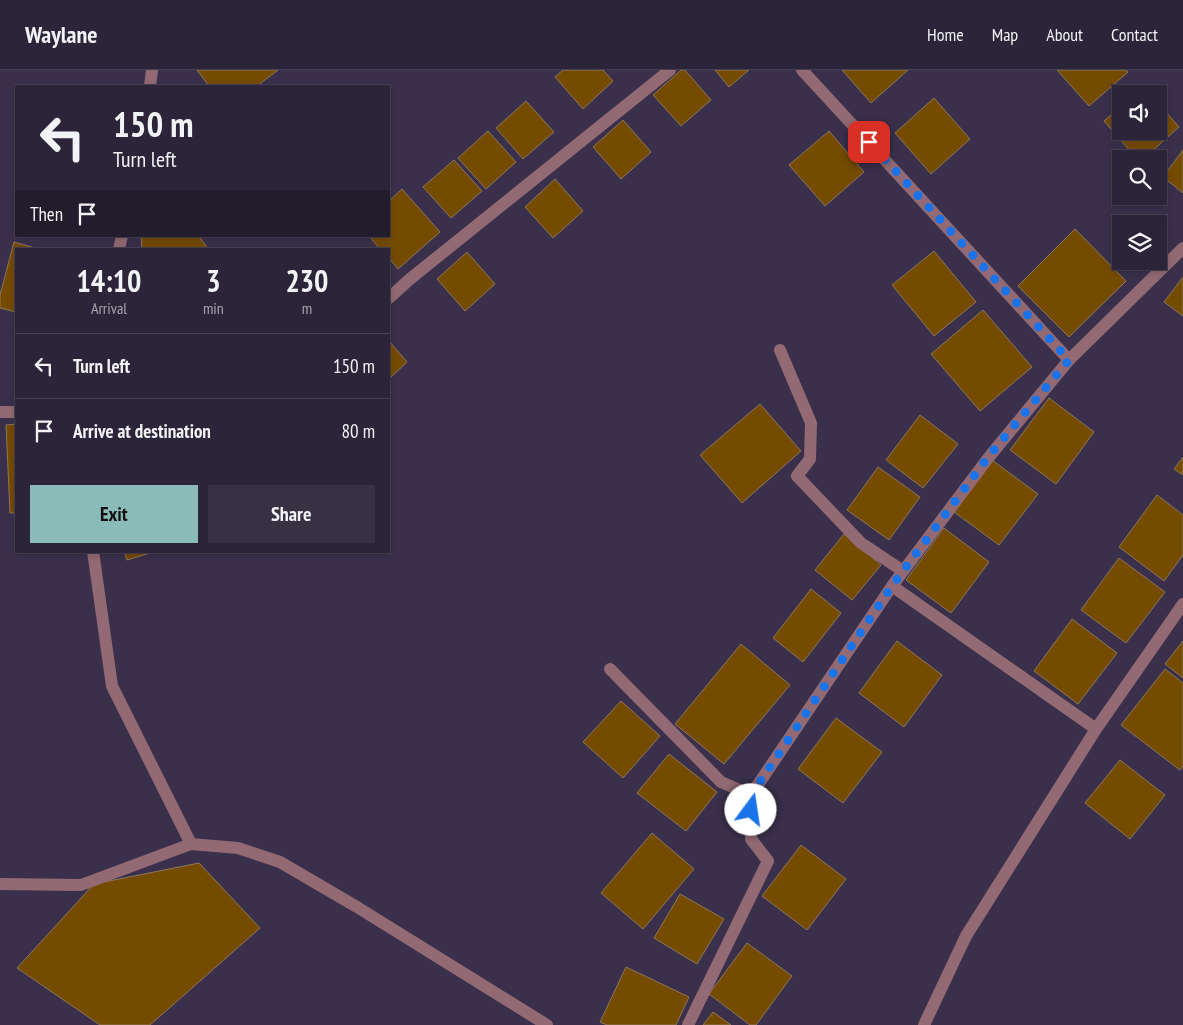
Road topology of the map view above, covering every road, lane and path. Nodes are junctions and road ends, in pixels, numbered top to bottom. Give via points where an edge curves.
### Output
1 (152, 70) edge
2 (670, 70) edge
3 (802, 70) edge
4 (150, 85) edge
5 (1183, 248) edge
6 (390, 297) edge
7 (780, 350) dead end
8 (1069, 360) junction
9 (0, 412) edge
10 (15, 412) edge
11 (93, 553) edge
12 (903, 571) junction
13 (892, 586) junction
14 (1183, 604) edge
15 (610, 669) dead end
16 (1096, 730) junction
17 (751, 795) junction
18 (191, 844) junction
19 (0, 884) edge
20 (548, 1025) edge
21 (688, 1025) edge
22 (924, 1025) edge

1 - 4 street
2 - 6 street
3 - 8 street
5 - 8 street
7 - 12 street via 811,423 810,459 797,476 861,542
8 - 12 street via 988,457
9 - 10 street
11 - 18 street via 112,686
12 - 13 street
13 - 16 street
13 - 17 street
14 - 16 street
15 - 17 street via 721,782
16 - 22 street via 966,936
17 - 21 street via 751,839 768,861
18 - 19 street via 82,885
18 - 20 street via 238,848 280,862

